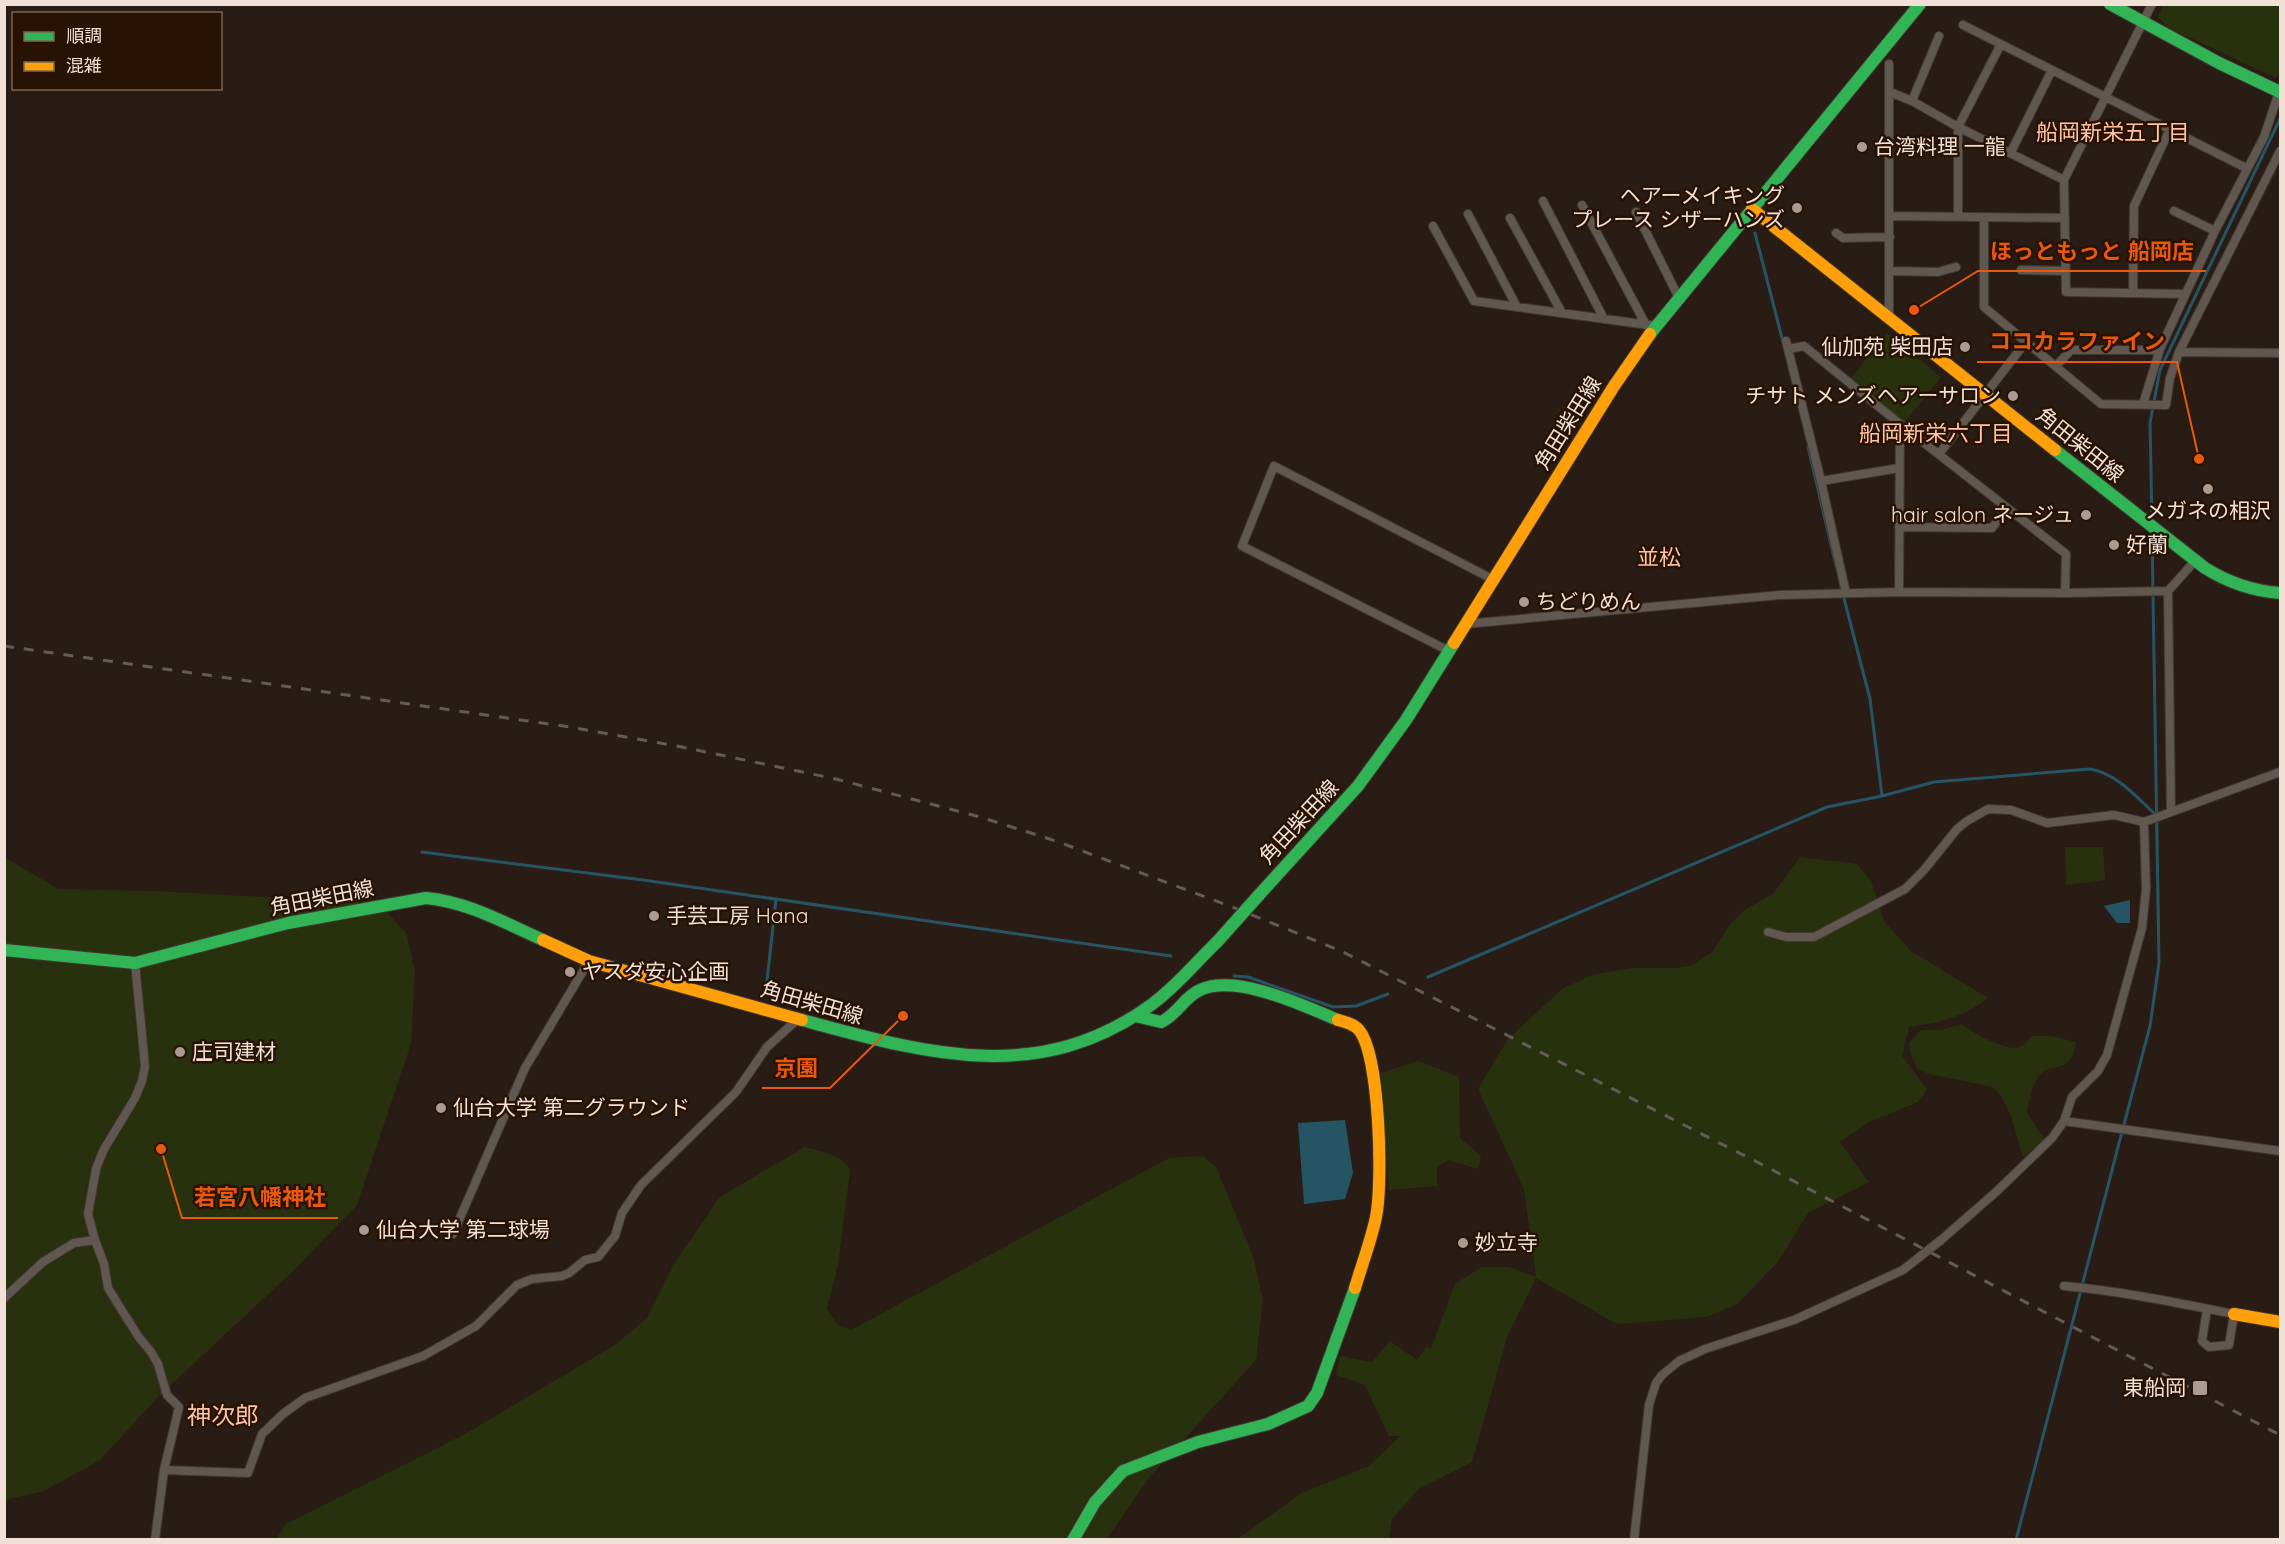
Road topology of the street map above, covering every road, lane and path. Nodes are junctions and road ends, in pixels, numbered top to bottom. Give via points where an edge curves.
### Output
1 (1920, 4) edge
2 (2110, 4) edge
3 (2152, 4) edge
4 (2143, 24) junction
5 (1963, 25) dead end
6 (1939, 36) dead end
7 (2001, 44) junction
8 (1888, 64) dead end
9 (2052, 70) junction
10 (2280, 90) edge
11 (1890, 92) junction
12 (2106, 96) junction
13 (1912, 101) junction
14 (1958, 128) junction
15 (2170, 129) junction
16 (2280, 151) edge
17 (2011, 152) junction
18 (2277, 167) edge
19 (2246, 168) junction
20 (2064, 180) junction
21 (1543, 201) dead end
22 (1582, 205) dead end
23 (1752, 209) junction
24 (2174, 211) dead end
25 (1636, 212) dead end
26 (1468, 214) dead end
27 (1890, 216) junction
28 (1958, 217) junction
29 (1510, 218) dead end
30 (1984, 218) junction
31 (2065, 218) junction
32 (1433, 226) dead end
33 (2215, 231) junction
34 (1836, 233) dead end
35 (1890, 237) junction
36 (1956, 267) dead end
37 (2021, 270) dead end
38 (1890, 271) junction
39 (2066, 271) junction
40 (2133, 292) junction
41 (2186, 294) junction
42 (1679, 298) junction
43 (1517, 307) junction
44 (1562, 313) junction
45 (1604, 319) junction
46 (1889, 319) junction
47 (1651, 326) junction
48 (2025, 343) junction
49 (2160, 350) junction
50 (2179, 352) junction
51 (2280, 353) edge
52 (2056, 366) junction
53 (1985, 394) junction
54 (2145, 404) junction
55 (1900, 424) junction
56 (1939, 454) junction
57 (1899, 468) junction
58 (1821, 481) junction
59 (2007, 508) junction
60 (1899, 527) junction
61 (2194, 561) junction
62 (1494, 580) junction
63 (2164, 591) junction
64 (1899, 592) junction
65 (2280, 593) edge
66 (1843, 594) junction
67 (2065, 594) junction
68 (1465, 624) junction
69 (1449, 651) junction
70 (2280, 772) edge
71 (2171, 811) junction
72 (2144, 822) junction
73 (1768, 932) dead end
74 (4, 950) edge
75 (589, 961) junction
76 (135, 963) junction
77 (1135, 1016) junction
78 (799, 1018) junction
79 (2064, 1121) junction
80 (2280, 1151) edge
81 (453, 1234) dead end
82 (95, 1240) junction
83 (2064, 1286) dead end
84 (4, 1298) edge
85 (2207, 1309) junction
86 (2234, 1314) junction
87 (2280, 1322) edge
88 (164, 1470) junction
89 (155, 1539) edge
90 (1073, 1539) edge
91 (1634, 1539) edge

1 - 23 main road
2 - 4 main road
3 - 4 street
4 - 10 main road
4 - 12 street
5 - 7 street
6 - 13 street
7 - 9 street
7 - 14 street
8 - 11 street
9 - 12 street
9 - 17 street
10 - 19 street via 2264,137
11 - 13 street
11 - 27 street
12 - 15 street
12 - 20 street
13 - 14 street
14 - 17 street
14 - 28 street
15 - 19 street
15 - 40 street via 2134,206
16 - 18 street
17 - 20 street
18 - 50 street
19 - 33 street
20 - 31 street
21 - 45 street
22 - 47 street
23 - 42 main road, 角田柴田線
23 - 46 main road, 角田柴田線
24 - 33 street
25 - 42 street
26 - 43 street
27 - 28 street
27 - 35 street
28 - 30 street
29 - 44 street
30 - 31 street
30 - 48 street via 1984,307
31 - 39 street
32 - 43 street via 1474,302
33 - 41 street
34 - 35 street via 1843,238
35 - 38 street
36 - 38 street via 1938,272
37 - 39 street
38 - 46 street
39 - 40 street via 2066,292
40 - 41 street
41 - 49 street
42 - 47 main road, 角田柴田線
43 - 44 street
44 - 45 street
45 - 47 street
46 - 53 main road, 角田柴田線
47 - 62 main road, 角田柴田線
48 - 52 street
48 - 53 street
49 - 52 street via 2071,350
49 - 54 street
50 - 51 street
50 - 54 street via 2166,405
52 - 54 street via 2101,404
53 - 56 street
53 - 61 main road, 角田柴田線
55 - 56 street
55 - 57 street
55 - 58 street via 1804,346 1787,345
56 - 59 street
57 - 58 street
57 - 60 street
58 - 66 street
59 - 60 street via 1992,528
59 - 67 street via 2066,554
60 - 64 street
61 - 63 street
61 - 65 main road, 角田柴田線 via 2230,583
62 - 68 main road, 角田柴田線
62 - 69 street via 1274,466 1242,546
63 - 67 street
63 - 71 street
64 - 66 street
64 - 67 street
66 - 68 street via 1781,595
68 - 69 main road, 角田柴田線
69 - 77 main road, 角田柴田線, bridge via 1358,786 1217,942
70 - 71 street
71 - 72 street
72 - 73 street via 2114,815 2047,824 2010,810 1988,809 1957,829 1905,889 1814,937 1786,937
72 - 79 street via 2146,889 2142,928 2107,1055 2098,1071 2072,1097
74 - 76 main road, 角田柴田線
75 - 76 main road, 角田柴田線 via 466,905 426,898 288,923
75 - 78 main road, 角田柴田線
75 - 81 street via 525,1068
76 - 82 street via 145,1066 135,1098 96,1169 88,1214
77 - 78 main road, 角田柴田線 via 1110,1030 1058,1049 997,1058 919,1051
77 - 90 main road via 1167,1020 1193,993 1209,986 1226,985 1265,993 1353,1025 1365,1041 1370,1059 1379,1140 1376,1216 1339,1335 1317,1393 1308,1406 1268,1424 1198,1442 1123,1471 1094,1504
78 - 88 street via 767,1047 736,1092 641,1185 622,1213 615,1236 598,1257 585,1260 562,1276 517,1285 468,1332 423,1356 305,1398 262,1434 248,1473
79 - 80 street
79 - 91 street via 2052,1138 1996,1192 1903,1270 1794,1320 1705,1349 1679,1361 1662,1375 1649,1405
82 - 84 street via 74,1243 43,1262
82 - 88 street via 108,1288 158,1364 167,1395 179,1407
83 - 85 street
85 - 86 street
85 - 86 street via 2202,1341 2210,1347 2229,1345
86 - 87 main road
88 - 89 street

